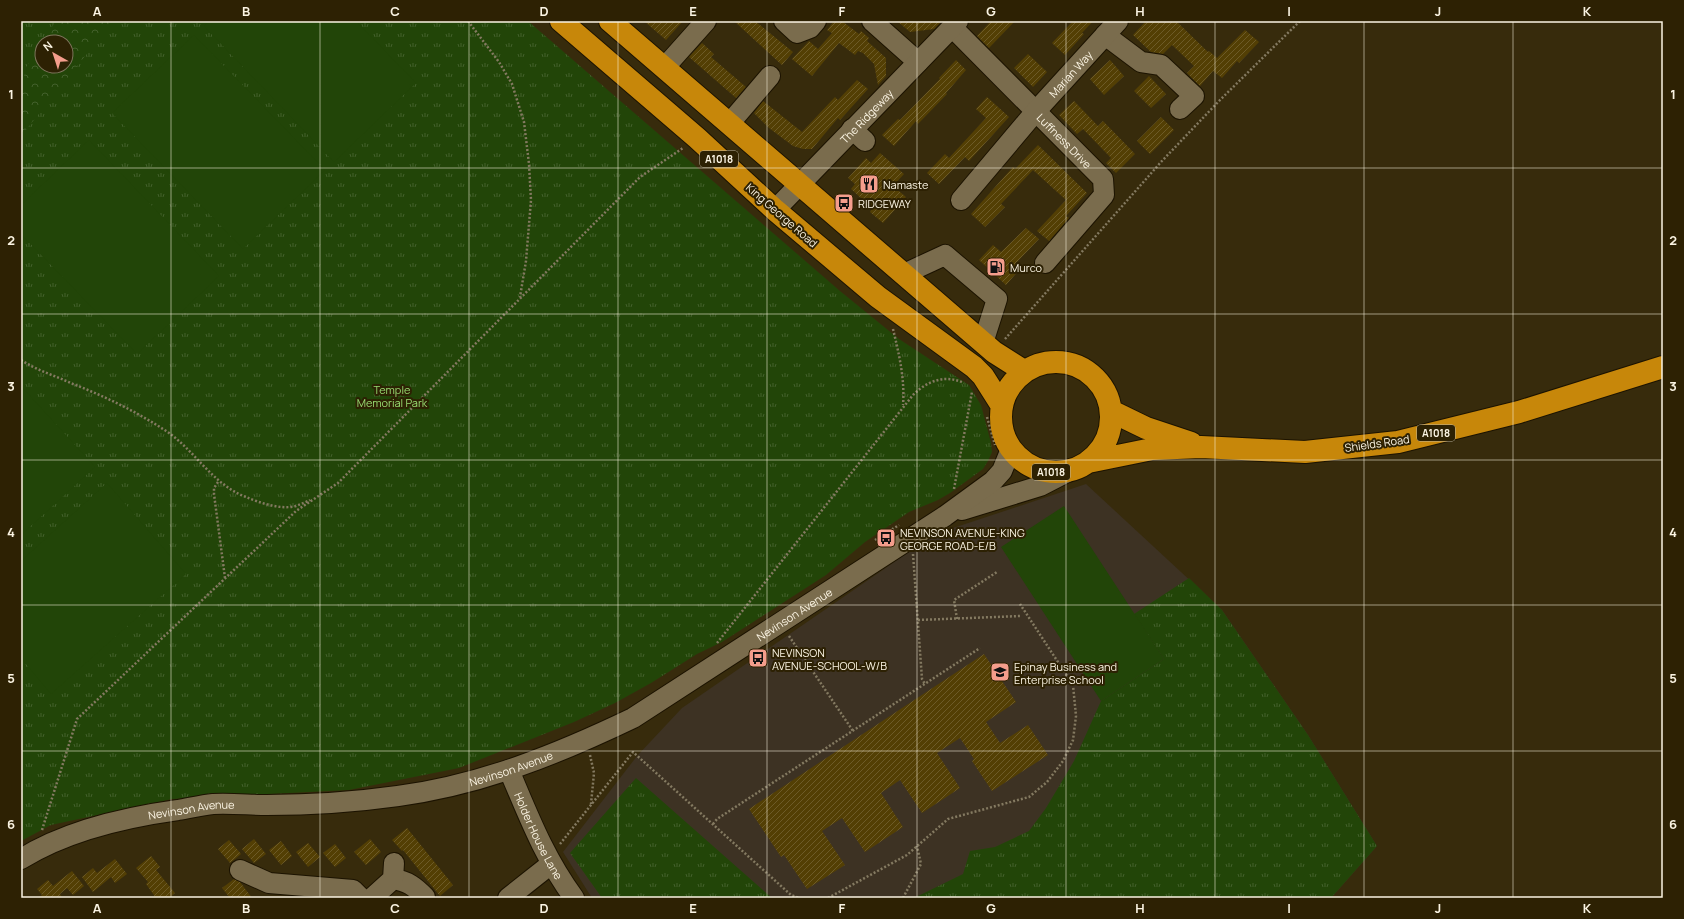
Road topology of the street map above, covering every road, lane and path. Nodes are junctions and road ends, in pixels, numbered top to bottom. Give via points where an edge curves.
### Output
1 (468, 21) edge
2 (561, 21) edge
3 (610, 21) edge
4 (706, 21) edge
5 (784, 21) edge
6 (816, 21) edge
7 (872, 21) edge
8 (1300, 21) edge
9 (955, 24) edge
10 (1111, 28) edge
11 (918, 62) junction
12 (664, 68) junction
13 (770, 76) dead end
14 (1180, 109) dead end
15 (1036, 111) junction
16 (729, 124) junction
17 (687, 145) dead end
18 (799, 184) junction
19 (961, 200) dead end
20 (775, 210) junction
21 (1045, 263) dead end
22 (904, 274) junction
23 (520, 298) junction
24 (893, 328) dead end
25 (988, 347) junction
26 (21, 360) edge
27 (1663, 367) edge
28 (1024, 371) junction
29 (965, 384) dead end
30 (972, 389) dead end
31 (903, 406) junction
32 (994, 408) junction
33 (1111, 411) junction
34 (1201, 447) junction
35 (1003, 451) junction
36 (1079, 466) junction
37 (218, 482) junction
38 (338, 483) junction
39 (958, 490) dead end
40 (945, 516) junction
41 (908, 539) junction
42 (997, 572) dead end
43 (225, 578) junction
44 (1020, 604) dead end
45 (1021, 616) dead end
46 (957, 619) junction
47 (918, 620) junction
48 (780, 622) junction
49 (714, 647) dead end
50 (980, 648) dead end
51 (925, 684) junction
52 (853, 731) junction
53 (590, 756) dead end
54 (510, 770) junction
55 (591, 804) junction
56 (713, 824) junction
57 (917, 846) junction
58 (28, 854) edge
59 (550, 861) junction
60 (240, 870) dead end
61 (325, 892) edge
62 (425, 897) edge
63 (361, 898) edge
64 (372, 898) edge
65 (508, 898) edge
66 (574, 898) edge
67 (799, 898) edge
68 (828, 898) edge
69 (903, 898) edge

1 - 23 path via 509,79 524,122 531,200
2 - 20 highway, King George Road / A1018 via 697,138
3 - 12 highway, A1018
4 - 12 street
5 - 6 street via 797,32 810,28
7 - 11 street
8 - 25 path via 1160,162
9 - 11 street, The Ridgeway
9 - 15 street, Luffness Drive
10 - 14 street via 1140,62 1160,65 1194,96
10 - 15 street, Marian Way
11 - 18 street, The Ridgeway via 859,135
12 - 16 highway, A1018
13 - 16 street
15 - 19 street, Marian Way
15 - 21 street, Luffness Drive via 1103,179 1104,195
16 - 18 highway, A1018
17 - 23 path via 640,177
18 - 20 street, The Ridgeway
18 - 22 highway, A1018
20 - 32 highway, King George Road / A1018 via 878,297 974,367 983,376
22 - 25 highway, A1018
22 - 25 street via 945,255 997,299
23 - 38 path
24 - 31 path via 903,374
25 - 28 highway, A1018
26 - 37 path via 117,404 162,428 178,439
27 - 34 highway, Shields Road / A1018 via 1519,412 1398,442 1305,452
28 - 32 highway, A1018
28 - 33 highway, A1018 via 1041,363 1060,361 1079,366 1095,377 1106,393
29 - 31 path via 954,379 934,380 920,388
30 - 39 path via 953,494
31 - 49 path
32 - 35 highway, A1018 via 1004,436
32 - 35 path via 995,444
33 - 34 highway, Shields Road / A1018 via 1146,428
33 - 36 highway, A1018 via 1111,426 1107,440 1099,452
34 - 36 highway, Shields Road / A1018 via 1152,449
35 - 36 highway, A1018 via 1037,469 1054,472
35 - 40 street, Nevinson Avenue via 1002,471 994,481
36 - 40 street, Nevinson Avenue via 1040,486
37 - 38 path via 245,497 280,507 296,506
37 - 43 path via 214,494
38 - 43 path via 296,510
40 - 41 street, Nevinson Avenue
41 - 47 path via 913,548
41 - 48 street, Nevinson Avenue
42 - 46 path via 954,600
43 - 58 path via 77,719
44 - 57 path via 1073,685 1076,716 1073,740 1063,761 1047,782 1029,797 948,819
45 - 46 path
46 - 47 path
47 - 51 path via 922,679
48 - 52 path
48 - 54 street, Nevinson Avenue via 633,718 584,742
50 - 51 path
51 - 52 path
52 - 56 path
53 - 55 path via 594,773
54 - 58 street, Nevinson Avenue via 444,788 398,796 314,804 214,804 138,816 88,830
54 - 59 street, Holder House Lane via 540,844
55 - 56 path via 632,752
55 - 59 path
56 - 67 path via 791,895
57 - 68 path via 906,855
57 - 69 path via 921,864
59 - 65 street
59 - 66 street, Holder House Lane
60 - 61 street via 269,883
61 - 63 street via 353,890
62 - 64 street via 394,871

